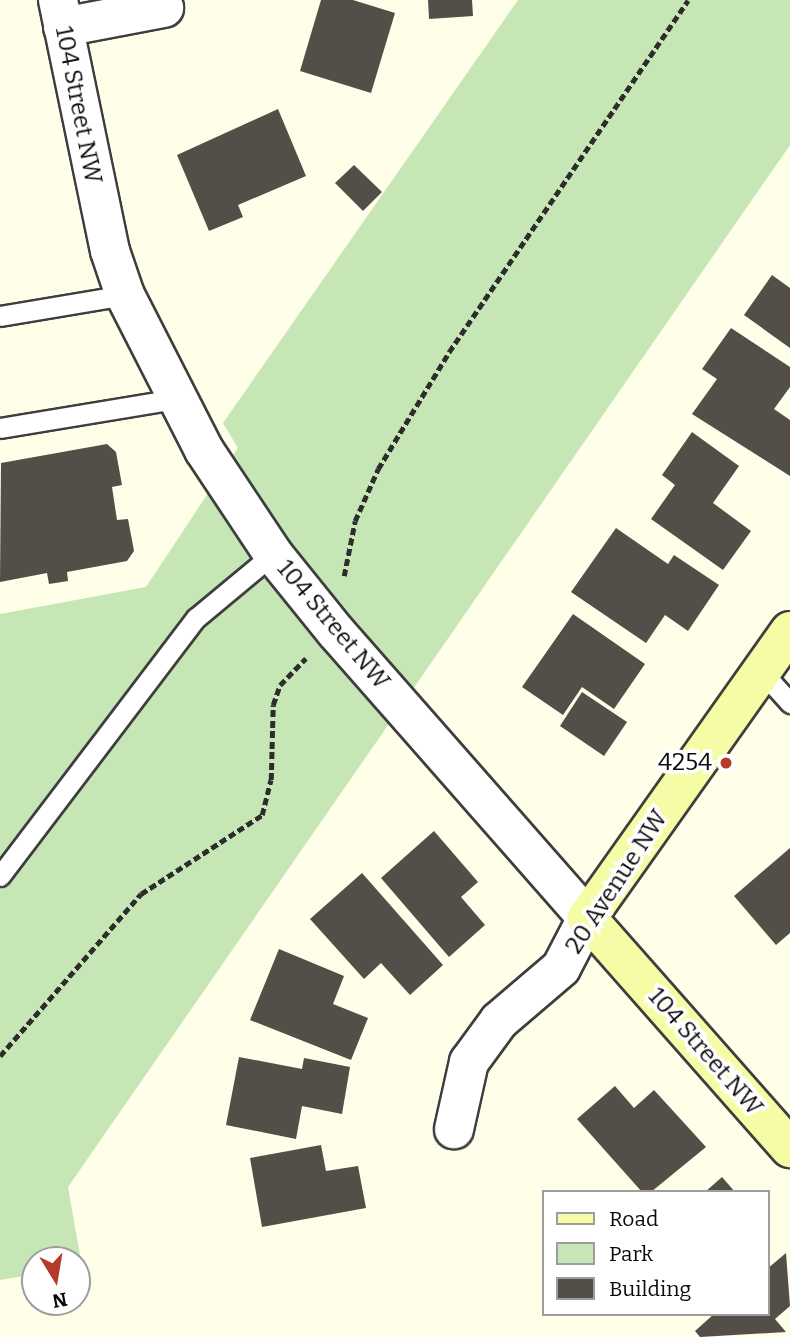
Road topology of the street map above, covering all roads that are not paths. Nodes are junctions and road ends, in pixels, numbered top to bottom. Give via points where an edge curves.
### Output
1 (164, 8) dead end
2 (60, 14) edge
3 (125, 295) junction
4 (0, 316) edge
5 (176, 399) junction
6 (0, 428) edge
7 (273, 554) junction
8 (790, 631) edge
9 (762, 672) junction
10 (790, 703) edge
11 (0, 876) edge
12 (587, 918) junction
13 (454, 1129) dead end
14 (790, 1148) edge

1 - 2 street
2 - 3 street, 104 Street NW via 96,204
3 - 4 lane
3 - 5 street, 104 Street NW
5 - 6 lane
5 - 7 street, 104 Street NW
7 - 11 lane via 197,618
7 - 12 street, 104 Street NW
8 - 9 street, 20 Avenue NW
9 - 10 lane
9 - 12 street, 20 Avenue NW
12 - 13 street, 20 Avenue NW via 561,968 499,1021 469,1062
12 - 14 street, 104 Street NW

